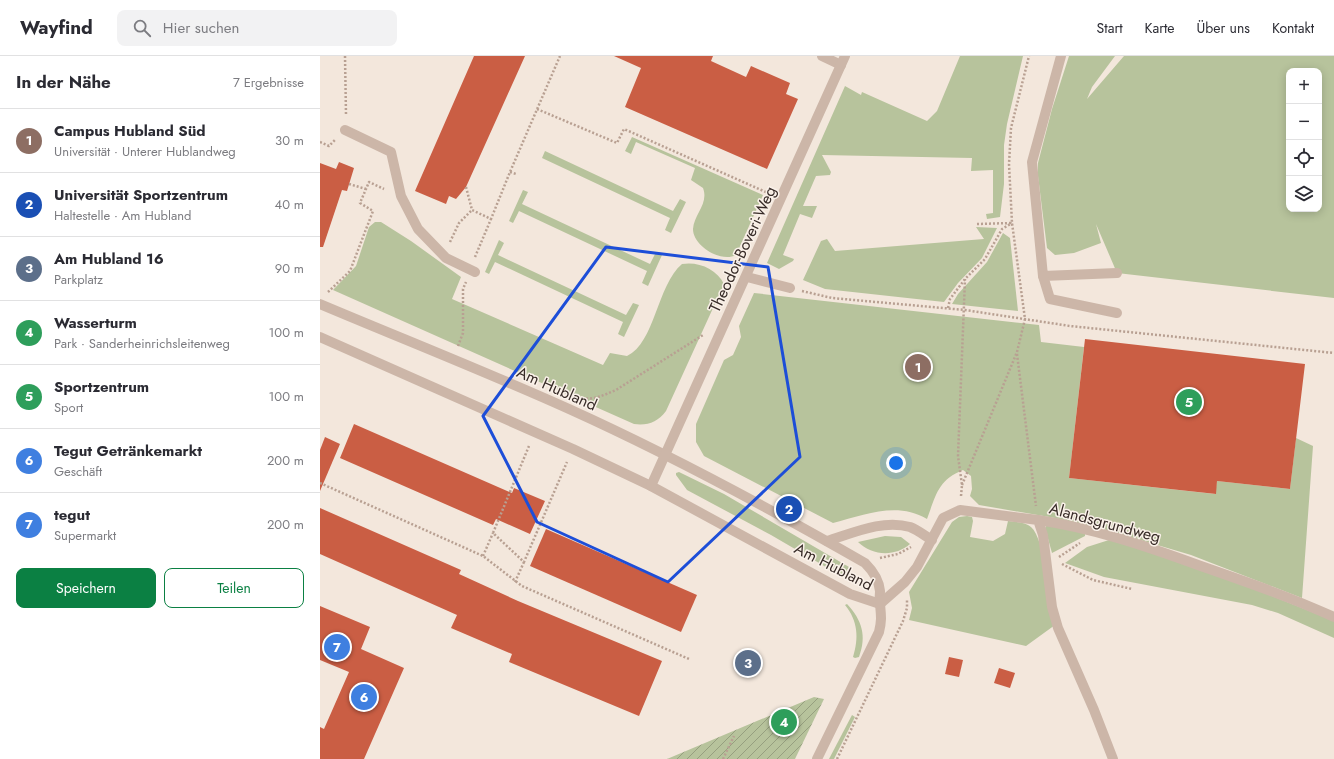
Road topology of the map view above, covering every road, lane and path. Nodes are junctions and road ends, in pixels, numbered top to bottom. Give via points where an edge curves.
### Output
1 (346, 56) edge
2 (560, 56) edge
3 (822, 56) edge
4 (1028, 56) edge
5 (1061, 56) edge
6 (843, 60) edge
7 (537, 109) junction
8 (346, 131) joint
9 (510, 172) junction
10 (516, 174) dead end
11 (349, 184) dead end
12 (466, 187) dead end
13 (366, 190) junction
14 (402, 196) junction
15 (781, 199) junction
16 (472, 210) junction
17 (492, 219) junction
18 (1012, 223) junction
19 (977, 224) dead end
20 (452, 261) junction
21 (473, 271) junction
22 (1117, 273) dead end
23 (1043, 276) junction
24 (747, 277) junction
25 (965, 279) junction
26 (790, 288) joint
27 (325, 295) dead end
28 (320, 304) edge
29 (948, 308) junction
30 (965, 310) junction
31 (1117, 313) dead end
32 (1025, 319) junction
33 (720, 333) junction
34 (320, 336) edge
35 (1017, 352) junction
36 (1334, 353) edge
37 (453, 360) junction
38 (569, 409) junction
39 (535, 432) junction
40 (573, 449) junction
41 (666, 455) junction
42 (320, 483) edge
43 (962, 485) junction
44 (651, 486) junction
45 (960, 510) junction
46 (1038, 520) junction
47 (493, 533) junction
48 (1107, 535) junction
49 (932, 540) junction
50 (827, 541) junction
51 (483, 556) junction
52 (1055, 560) junction
53 (524, 562) junction
54 (865, 564) junction
55 (1048, 569) junction
56 (515, 582) junction
57 (1132, 589) dead end
58 (880, 604) junction
59 (1334, 617) edge
60 (689, 659) dead end
61 (734, 736) dead end
62 (723, 759) edge
63 (817, 759) edge
64 (1113, 759) edge

1 - 8 path
2 - 7 path
3 - 6 street
4 - 18 path via 1012,128 1009,164
5 - 23 street via 1032,162
6 - 15 street, Theodor-Boveri-Weg
7 - 9 path
7 - 15 path via 617,143 624,128
8 - 14 street via 391,152
9 - 10 path
9 - 17 path
11 - 13 path
12 - 16 path
13 - 14 path via 369,182
13 - 27 path via 360,203 373,211 362,241 350,271
14 - 20 street via 418,229
15 - 24 street, Theodor-Boveri-Weg
16 - 17 path
16 - 20 path via 459,223 450,242
17 - 21 path
18 - 19 path
18 - 25 path via 1002,230 985,259
18 - 32 path
20 - 21 street
21 - 37 path via 463,289 463,333
22 - 23 street
23 - 31 street via 1050,299
24 - 26 street
24 - 33 street, Theodor-Boveri-Weg
25 - 29 path via 950,299
25 - 30 path
26 - 29 path via 832,298
28 - 37 street, Am Hubland
29 - 30 path
30 - 32 path
30 - 43 path via 958,456
32 - 35 path
32 - 36 path via 1070,326
33 - 38 path via 701,336 602,396 590,399 575,396
33 - 41 street, Theodor-Boveri-Weg
34 - 39 street, Am Hubland
35 - 43 path
35 - 46 path
37 - 38 street, Am Hubland
38 - 41 street, Am Hubland
39 - 40 street, Am Hubland
39 - 47 path
40 - 44 street, Am Hubland
40 - 53 path
41 - 44 street, Theodor-Boveri-Weg
41 - 50 street, Am Hubland
42 - 51 path
43 - 45 path
44 - 58 street, Am Hubland via 850,594
45 - 46 street
45 - 49 street via 944,518
46 - 48 street, Alandsgrundweg via 1066,524
46 - 55 street, Alandsgrundweg
47 - 51 path
47 - 53 path
48 - 52 path via 1091,538 1074,546
48 - 59 street, Alandsgrundweg via 1231,576 1302,602
49 - 50 street via 912,528 896,524 870,527
49 - 54 path
49 - 58 street via 905,582
50 - 54 street, Am Hubland
51 - 56 path
52 - 55 path
52 - 57 path via 1093,580
53 - 56 path
54 - 58 street, Am Hubland via 872,569 877,578
55 - 64 street, Alandsgrundweg via 1052,607 1058,628
56 - 60 path
58 - 63 street via 882,622 876,642
61 - 62 path

